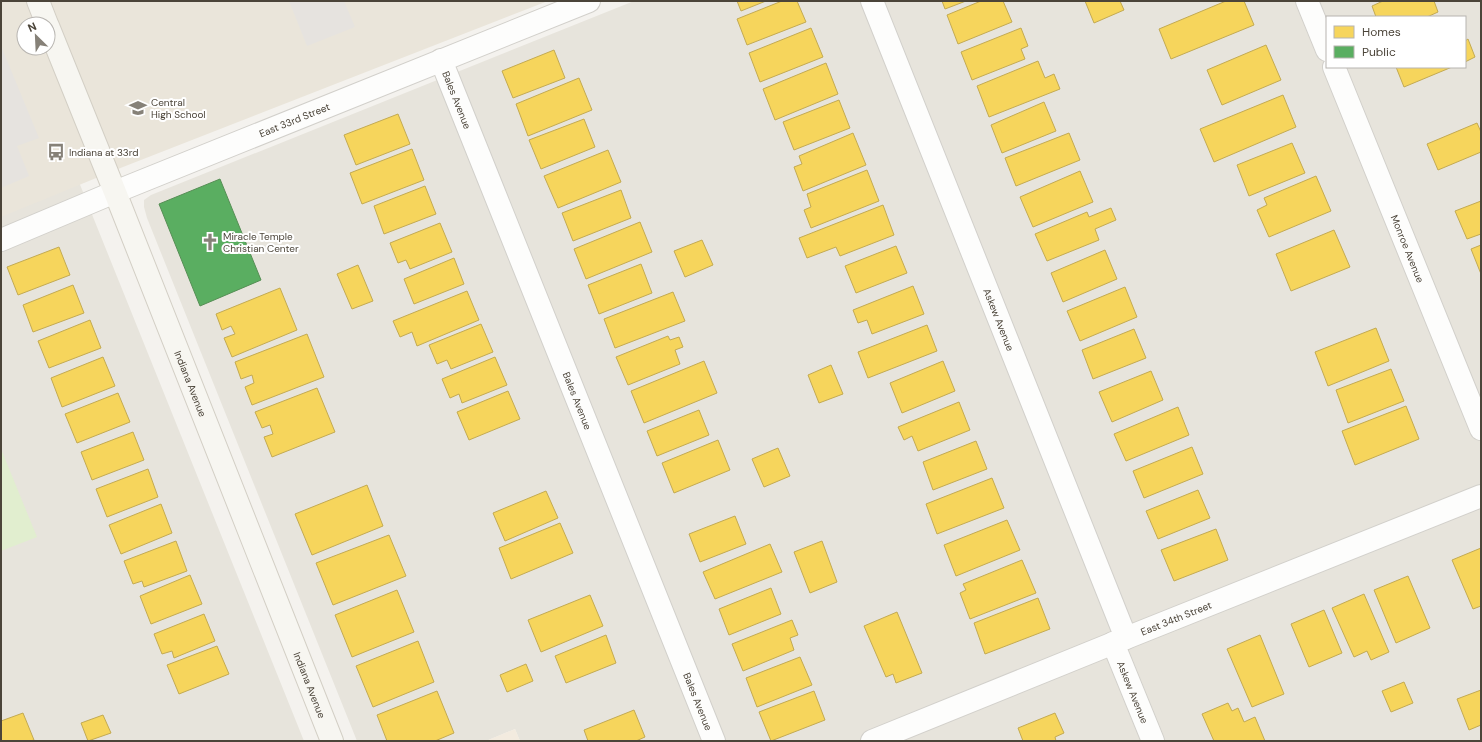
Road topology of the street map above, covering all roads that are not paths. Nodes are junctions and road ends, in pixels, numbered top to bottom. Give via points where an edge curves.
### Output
1 (38, 1) edge
2 (589, 1) edge
3 (872, 1) edge
4 (1307, 1) edge
5 (44, 16) edge
6 (56, 45) edge
7 (1326, 48) edge
8 (441, 60) junction
9 (1334, 68) edge
10 (115, 192) junction
11 (1, 240) edge
12 (1481, 429) edge
13 (1481, 496) edge
14 (1119, 640) junction
15 (332, 741) edge
16 (714, 741) edge
17 (872, 741) edge
18 (1153, 741) edge

1 - 5 street, Indiana Avenue
2 - 8 street, East 33rd Street
3 - 14 street, Askew Avenue
4 - 7 street
6 - 10 street, Indiana Avenue
8 - 10 street, East 33rd Street
8 - 16 street, Bales Avenue
9 - 12 street, Monroe Avenue
10 - 11 street, East 33rd Street
10 - 15 street, Indiana Avenue
13 - 14 street, East 34th Street
14 - 17 street, East 34th Street
14 - 18 street, Askew Avenue

